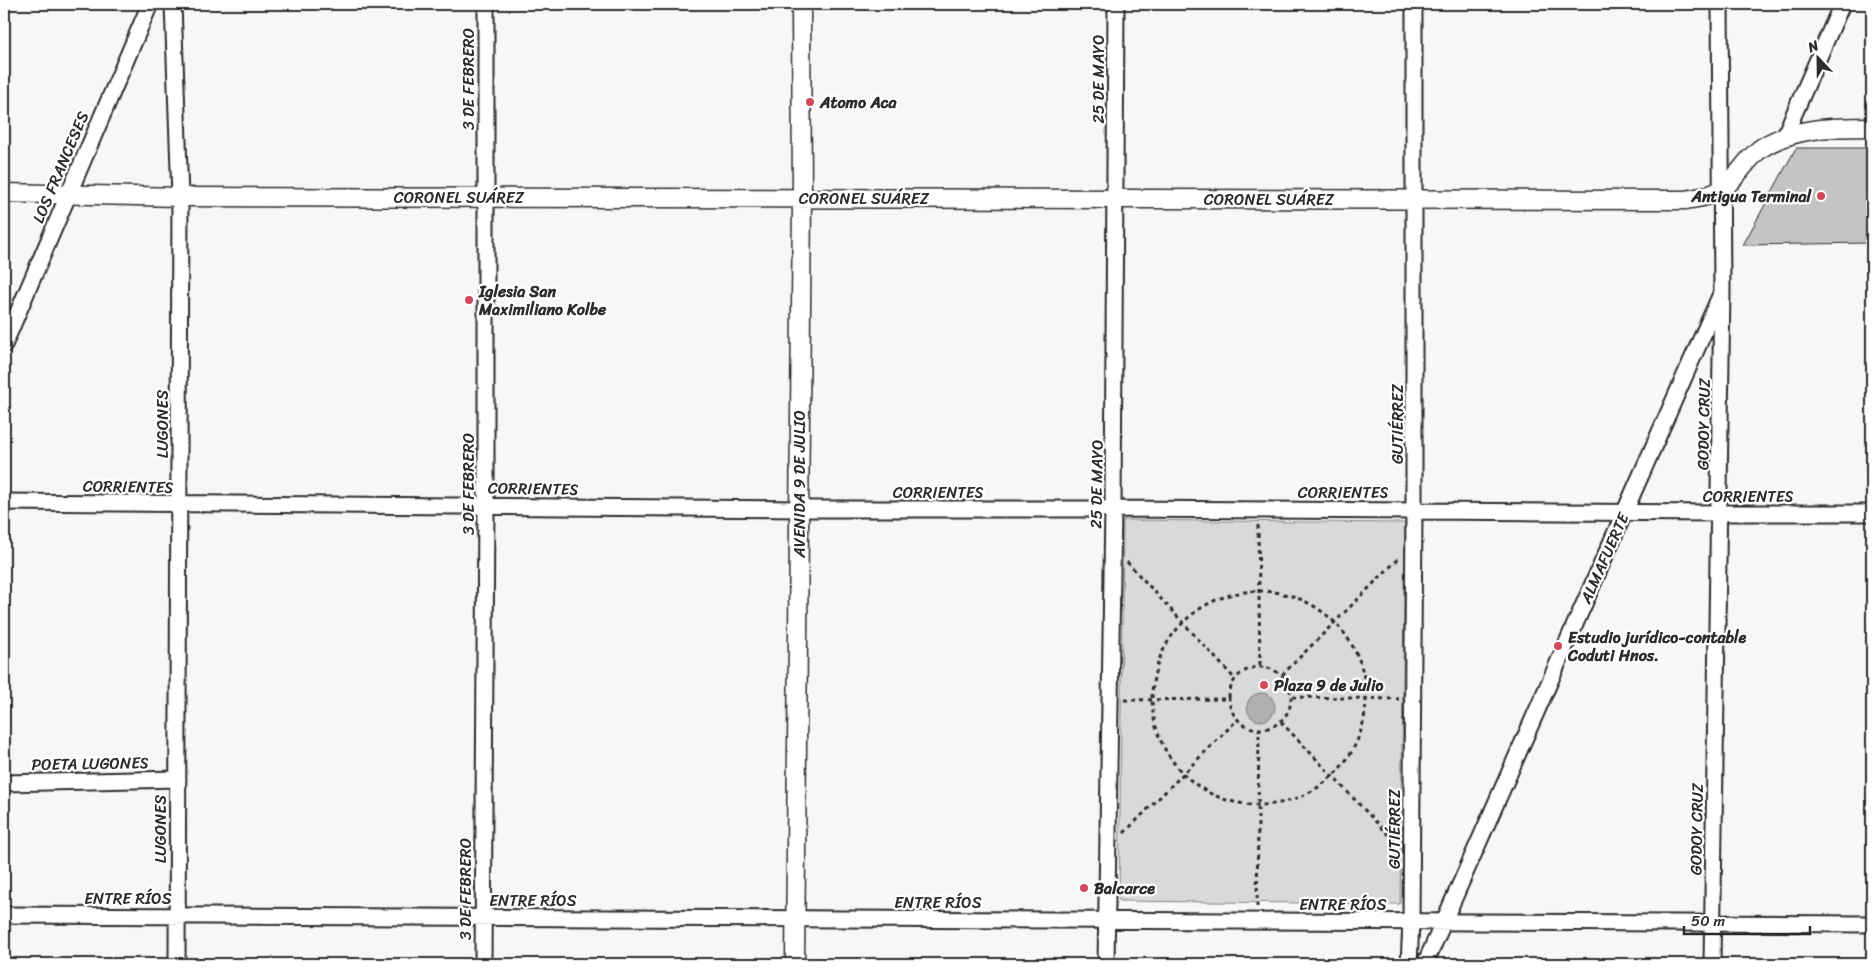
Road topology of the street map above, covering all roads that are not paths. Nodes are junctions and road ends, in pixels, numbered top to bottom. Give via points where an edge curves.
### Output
1 (150, 4) edge
2 (172, 4) edge
3 (486, 4) edge
4 (800, 4) edge
5 (1116, 4) edge
6 (1414, 4) edge
7 (1720, 4) edge
8 (1842, 4) edge
9 (1872, 127) edge
10 (1784, 137) junction
11 (1722, 189) junction
12 (4, 193) edge
13 (68, 194) junction
14 (180, 197) junction
15 (486, 197) junction
16 (802, 198) junction
17 (1116, 199) junction
18 (1414, 200) junction
19 (1722, 290) junction
20 (4, 345) edge
21 (4, 502) edge
22 (180, 504) junction
23 (486, 505) junction
24 (799, 509) junction
25 (1114, 509) junction
26 (1414, 510) junction
27 (1624, 512) junction
28 (1720, 513) junction
29 (1872, 513) edge
30 (178, 779) junction
31 (4, 783) edge
32 (4, 915) edge
33 (177, 916) junction
34 (482, 917) junction
35 (796, 918) junction
36 (1106, 920) junction
37 (1411, 922) junction
38 (1444, 922) junction
39 (1712, 923) junction
40 (1872, 924) edge
41 (177, 964) edge
42 (482, 964) edge
43 (795, 964) edge
44 (1106, 964) edge
45 (1409, 964) edge
46 (1425, 964) edge
47 (1712, 964) edge

1 - 13 street, LOS FRANCESES
2 - 14 street, LUGONES
3 - 15 street, 3 DE FEBRERO
4 - 16 street, AVENIDA 9 DE JULIO
5 - 17 street, 25 DE MAYO
6 - 18 street, GUTIÉRREZ
7 - 11 street, GODOY CRUZ
8 - 10 street
9 - 10 street via 1836,127
10 - 11 street via 1761,148
11 - 18 street, CORONEL SUÁREZ via 1685,200
11 - 19 street, GODOY CRUZ
12 - 13 street, CORONEL SUÁREZ
13 - 14 street, CORONEL SUÁREZ
13 - 20 street, LOS FRANCESES
14 - 15 street, CORONEL SUÁREZ
14 - 22 street, LUGONES
15 - 16 street, CORONEL SUÁREZ
15 - 23 street, 3 DE FEBRERO
16 - 17 street, CORONEL SUÁREZ
16 - 24 street, AVENIDA 9 DE JULIO
17 - 18 street, CORONEL SUÁREZ
17 - 25 street, 25 DE MAYO
18 - 26 street, GUTIÉRREZ
19 - 27 street, ALMAFUERTE
19 - 28 street, GODOY CRUZ
21 - 22 street, CORRIENTES
22 - 23 street, CORRIENTES
22 - 30 street, LUGONES
23 - 24 street, CORRIENTES
23 - 34 street, 3 DE FEBRERO
24 - 25 street, CORRIENTES
24 - 35 street, AVENIDA 9 DE JULIO
25 - 26 street, CORRIENTES
25 - 36 street, 25 DE MAYO
26 - 27 street, CORRIENTES
26 - 37 street, GUTIÉRREZ
27 - 28 street, CORRIENTES
27 - 38 street, ALMAFUERTE
28 - 29 street, CORRIENTES
28 - 39 street, GODOY CRUZ
30 - 31 street, POETA LUGONES
30 - 33 street, LUGONES
32 - 33 street, ENTRE RÍOS
33 - 34 street, ENTRE RÍOS
33 - 41 street, LUGONES
34 - 35 street, ENTRE RÍOS
34 - 42 street, 3 DE FEBRERO
35 - 36 street, ENTRE RÍOS
35 - 43 street, AVENIDA 9 DE JULIO
36 - 37 street, ENTRE RÍOS
36 - 44 street, 25 DE MAYO
37 - 38 street, ENTRE RÍOS
37 - 45 street, GUTIÉRREZ
38 - 39 street, ENTRE RÍOS
38 - 46 street, ALMAFUERTE
39 - 40 street, ENTRE RÍOS
39 - 47 street, GODOY CRUZ

